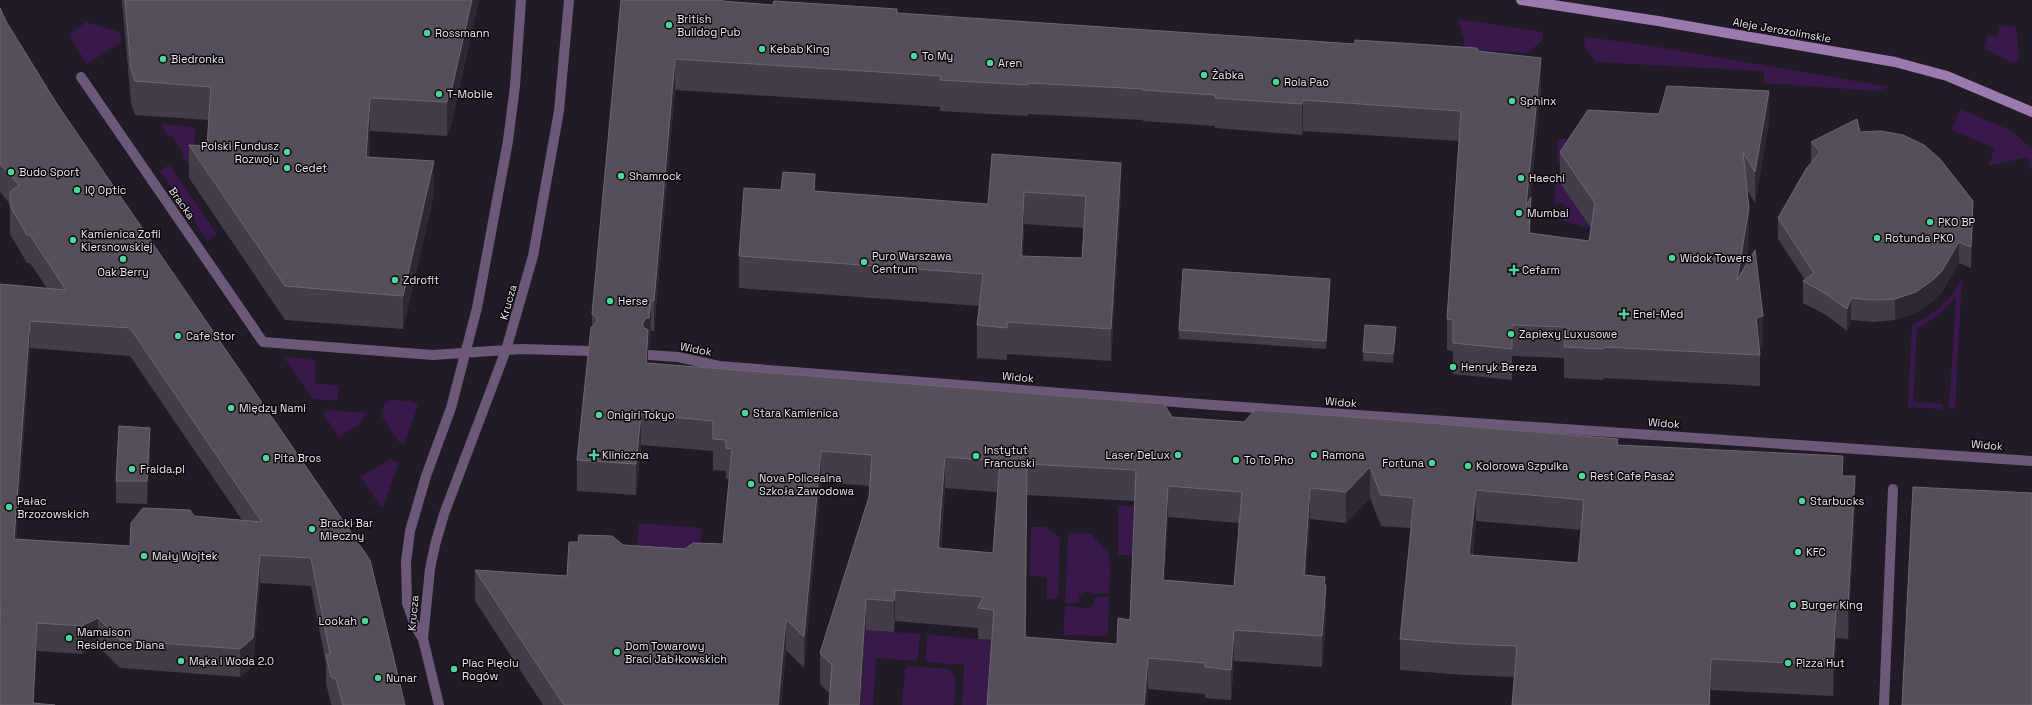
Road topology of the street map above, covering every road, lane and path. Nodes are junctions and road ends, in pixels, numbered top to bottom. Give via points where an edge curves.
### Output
1 (520, 0) edge
2 (569, 0) edge
3 (1521, 0) edge
4 (81, 77) dead end
5 (2032, 112) edge
6 (506, 350) junction
7 (591, 351) edge
8 (465, 354) junction
9 (649, 355) edge
10 (2032, 461) edge
11 (1893, 488) dead end
12 (423, 639) junction
13 (439, 705) edge
14 (1884, 705) edge

1 - 8 street, Krucza via 515,86 508,141 477,308
2 - 6 street, Krucza via 559,111 534,256
3 - 5 main road, Aleje Jerozolimskie via 1895,62 1947,76
4 - 8 street, Bracka via 263,342 433,356
6 - 7 street
6 - 8 street
6 - 12 street, Krucza via 447,506 435,545
8 - 12 street, Krucza via 451,408 423,483 410,531 406,562 407,603 415,626
9 - 10 street, Widok via 678,357 719,366 1213,405
11 - 14 street
12 - 13 street

